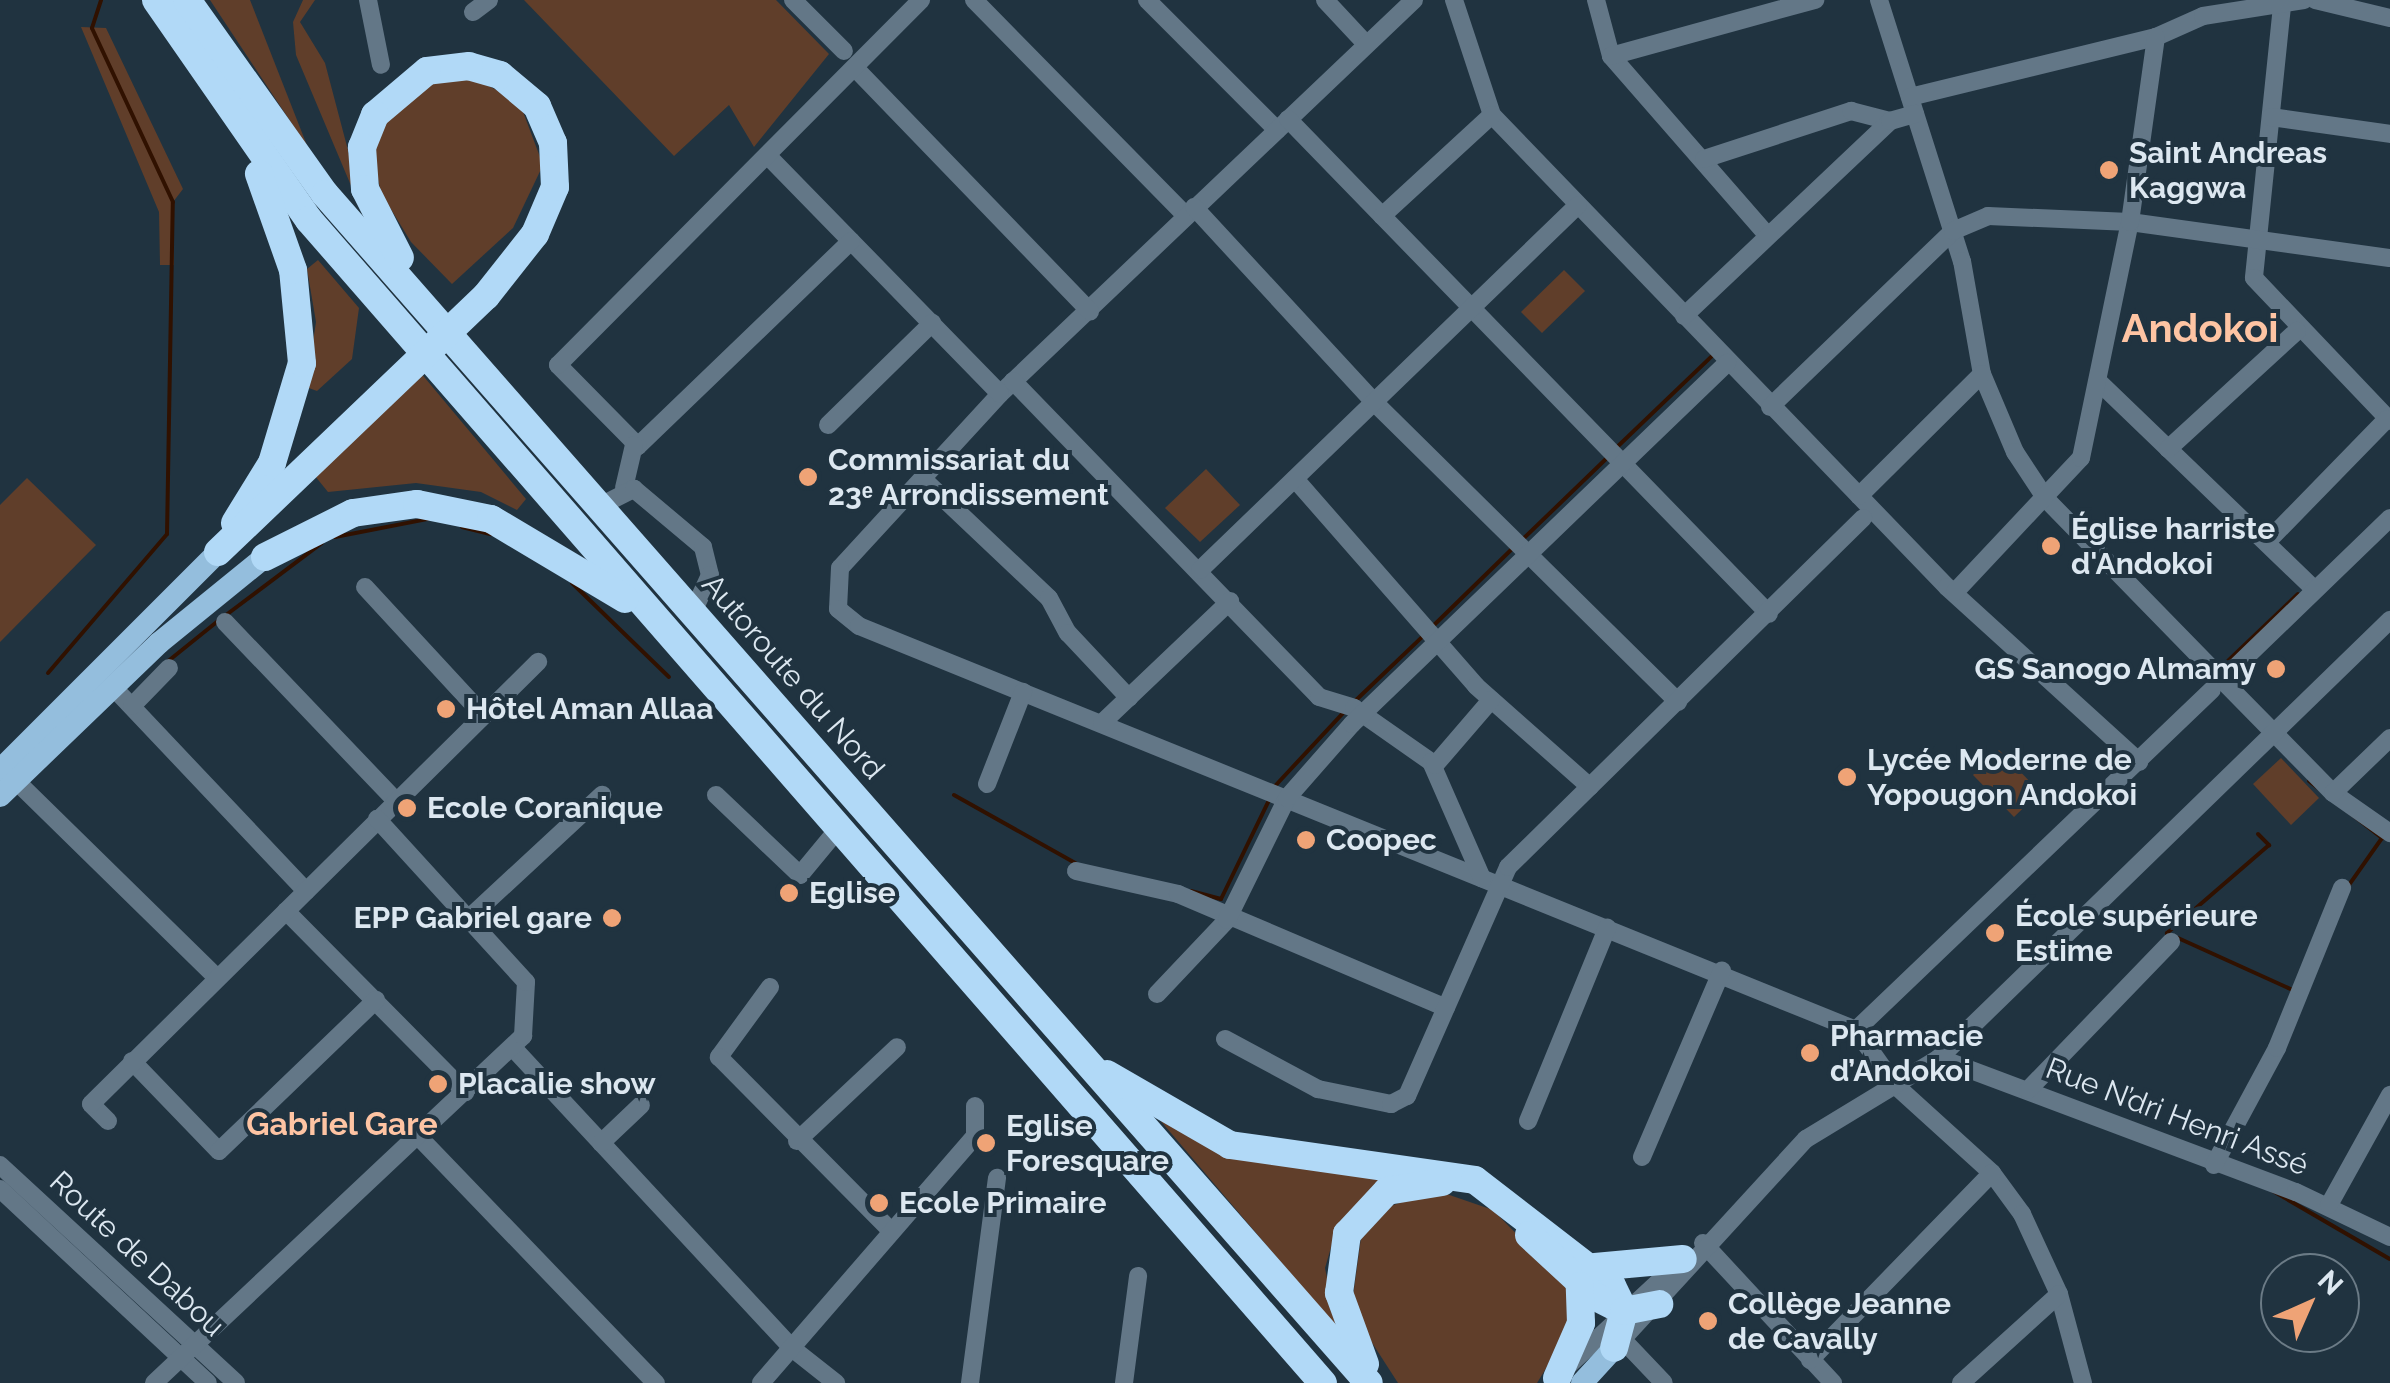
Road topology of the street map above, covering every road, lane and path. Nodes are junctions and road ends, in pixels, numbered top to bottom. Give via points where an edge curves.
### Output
1 (156, 0) edge
2 (187, 0) edge
3 (368, 0) edge
4 (489, 0) edge
5 (794, 0) edge
6 (922, 0) edge
7 (974, 0) edge
8 (1147, 0) edge
9 (1324, 0) edge
10 (1414, 0) edge
11 (1454, 0) edge
12 (1596, 0) edge
13 (1815, 0) edge
14 (1878, 0) edge
15 (2304, 0) edge
16 (2315, 0) edge
17 (2282, 6) junction
18 (2201, 8) edge
19 (473, 12) dead end
20 (2390, 18) edge
21 (2156, 37) junction
22 (1366, 44) junction
23 (844, 51) dead end
24 (1611, 56) junction
25 (381, 65) dead end
26 (856, 68) junction
27 (1912, 106) junction
28 (1492, 115) junction
29 (2271, 117) junction
30 (1890, 120) junction
31 (1282, 125) junction
32 (2390, 134) edge
33 (243, 136) junction
34 (768, 156) junction
35 (1704, 158) junction
36 (1578, 205) junction
37 (1190, 212) junction
38 (1382, 216) junction
39 (2130, 222) junction
40 (1953, 232) junction
41 (1767, 235) junction
42 (2256, 239) junction
43 (851, 241) junction
44 (2390, 258) edge
45 (1470, 309) junction
46 (1090, 311) junction
47 (434, 314) junction
48 (1684, 316) junction
49 (932, 323) junction
50 (2298, 331) junction
51 (1727, 363) junction
52 (1982, 374) junction
53 (2101, 384) junction
54 (1007, 387) junction
55 (1377, 404) junction
56 (1770, 407) junction
57 (2389, 420) edge
58 (828, 424) dead end
59 (634, 445) junction
60 (2168, 449) junction
61 (1622, 462) junction
62 (923, 479) junction
63 (1295, 479) junction
64 (624, 488) junction
65 (1859, 496) junction
66 (2046, 499) junction
67 (602, 506) junction
68 (1863, 518) dead end
69 (2390, 518) edge
70 (2267, 542) junction
71 (1532, 550) junction
72 (218, 552) junction
73 (265, 557) joint
74 (1200, 570) junction
75 (365, 586) dead end
76 (2313, 588) junction
77 (1955, 592) junction
78 (1230, 600) junction
79 (694, 612) junction
80 (1769, 614) junction
81 (655, 619) junction
82 (2390, 620) edge
83 (225, 622) dead end
84 (1438, 638) junction
85 (538, 662) dead end
86 (170, 668) dead end
87 (2215, 679) junction
88 (1023, 692) junction
89 (123, 698) junction
90 (1128, 698) junction
91 (1491, 700) junction
92 (1678, 702) junction
93 (1362, 714) junction
94 (482, 715) junction
95 (1102, 724) junction
96 (2267, 737) junction
97 (2390, 738) edge
98 (2139, 762) junction
99 (1435, 765) junction
100 (4, 779) edge
101 (987, 784) dead end
102 (1590, 787) junction
103 (2332, 793) junction
104 (602, 794) dead end
105 (716, 795) dead end
106 (1288, 798) junction
107 (396, 800) junction
108 (376, 819) junction
109 (838, 829) junction
110 (2390, 833) edge
111 (1076, 871) dead end
112 (1489, 881) junction
113 (2342, 888) dead end
114 (306, 891) junction
115 (286, 912) junction
116 (468, 919) junction
117 (1227, 920) junction
118 (1607, 928) junction
119 (2171, 942) dead end
120 (1722, 970) junction
121 (216, 978) junction
122 (770, 987) dead end
123 (1157, 994) dead end
124 (376, 1000) junction
125 (1446, 1008) junction
126 (1856, 1030) junction
127 (1224, 1039) dead end
128 (896, 1048) dead end
129 (514, 1050) junction
130 (1076, 1054) junction
131 (1939, 1058) junction
132 (132, 1061) junction
133 (1896, 1085) junction
134 (2028, 1090) junction
135 (465, 1092) junction
136 (2390, 1095) edge
137 (641, 1105) dead end
138 (975, 1106) dead end
139 (108, 1121) dead end
140 (1528, 1121) dead end
141 (416, 1134) junction
142 (797, 1141) junction
143 (601, 1142) junction
144 (1642, 1156) dead end
145 (0, 1165) edge
146 (2214, 1165) junction
147 (1992, 1172) junction
148 (998, 1178) dead end
149 (0, 1189) edge
150 (2329, 1206) junction
151 (890, 1230) junction
152 (2390, 1238) edge
153 (1694, 1250) junction
154 (1138, 1276) dead end
155 (1588, 1276) junction
156 (2059, 1294) junction
157 (1659, 1304) junction
158 (1624, 1312) junction
159 (1618, 1344) junction
160 (793, 1350) junction
161 (187, 1351) junction
162 (1810, 1360) junction
163 (1564, 1381) edge
164 (154, 1383) edge
165 (208, 1383) edge
166 (236, 1383) edge
167 (656, 1383) edge
168 (761, 1383) edge
169 (836, 1383) edge
170 (970, 1383) edge
171 (1124, 1383) edge
172 (1323, 1383) edge
173 (1372, 1383) edge
174 (1664, 1383) edge
175 (1833, 1383) edge
176 (1961, 1383) edge
177 (2083, 1383) edge

1 - 33 highway
2 - 47 highway, Autoroute du Nord via 324,194
3 - 25 street
4 - 19 street
5 - 23 street
6 - 26 street
7 - 37 street
8 - 31 street
9 - 22 street
10 - 22 street
11 - 28 street
12 - 24 street
13 - 24 street
14 - 27 street
15 - 17 street
16 - 20 street
17 - 18 street
17 - 29 street
18 - 21 street
21 - 27 street
21 - 39 street
22 - 31 street
24 - 35 street
26 - 34 street
26 - 46 street
27 - 30 street
27 - 40 street
28 - 36 street
28 - 38 street
29 - 32 street
29 - 42 street
30 - 35 street via 1851,111
30 - 41 street
31 - 37 street
31 - 38 street
33 - 72 highway via 294,270 302,363 272,464
33 - 81 highway
34 - 43 street
34 - 59 street via 558,365
35 - 41 street
36 - 45 street
36 - 48 street
37 - 46 street
37 - 55 street
38 - 45 street
39 - 40 street via 1988,216
39 - 42 street
39 - 53 street
40 - 52 street
40 - 56 street
41 - 48 street
42 - 44 street
42 - 50 street via 2257,285
43 - 49 street
43 - 59 street
45 - 55 street
45 - 61 street
46 - 54 street
47 - 67 highway, Autoroute du Nord
47 - 72 highway via 383,231 361,166 367,130 387,99 440,67 469,66 512,83 547,121 556,153 548,209 486,296
48 - 51 street
49 - 54 street
49 - 58 street
50 - 57 street
50 - 60 street
51 - 56 street
51 - 61 street
52 - 65 street
52 - 66 street
53 - 60 street
53 - 66 street via 2080,458
54 - 62 street
54 - 74 street
55 - 63 street
55 - 71 street
56 - 65 street
57 - 70 street
59 - 64 street
60 - 70 street
61 - 71 street
61 - 80 street
62 - 88 street via 840,568 838,609
62 - 90 street via 1049,598
63 - 74 street
63 - 84 street
64 - 67 street
64 - 79 street via 703,547 710,574
65 - 77 street
66 - 77 street
66 - 87 street
67 - 79 highway, Autoroute du Nord
68 - 80 street
69 - 76 street
70 - 76 street
71 - 84 street
71 - 92 street
72 - 100 main road
73 - 81 highway via 353,513 454,508 533,538
73 - 89 main road
74 - 78 street
75 - 94 street
76 - 87 street
77 - 98 street
78 - 90 street
78 - 93 street via 1319,697
79 - 130 highway, Autoroute du Nord
80 - 92 street
81 - 109 highway
82 - 96 street
83 - 107 street
84 - 91 street
84 - 93 street
85 - 94 street
86 - 89 street
87 - 96 street
87 - 98 street
88 - 95 street
88 - 101 street
89 - 100 main road
89 - 114 street
90 - 95 street
91 - 99 street
91 - 102 street
92 - 102 street
93 - 99 street
93 - 106 street
94 - 107 street
95 - 106 street
96 - 103 street
96 - 131 street
97 - 103 street
98 - 126 street
99 - 112 street
100 - 121 street
102 - 112 street
103 - 110 street
104 - 116 street
105 - 109 street via 800,875
106 - 112 street
106 - 117 street
107 - 108 street
108 - 114 street
108 - 116 street
109 - 172 highway
111 - 117 street via 1178,894
112 - 118 street
112 - 125 street
113 - 146 street via 2277,1048
114 - 115 street
115 - 121 street
115 - 124 street
116 - 129 street via 532,996
117 - 123 street
117 - 125 street
118 - 120 street
118 - 140 street
119 - 134 street
120 - 126 street
120 - 144 street
121 - 132 street
122 - 142 street via 718,1052
124 - 132 street via 220,1151
124 - 135 street
125 - 127 street via 1410,1091 1391,1104 1310,1086
126 - 133 street
128 - 142 street
129 - 135 street
129 - 143 street
130 - 155 highway via 1230,1146 1475,1180
130 - 173 highway, Autoroute du Nord
131 - 133 street
131 - 134 street, Rue N’dri Henri Assé
132 - 139 street via 91,1104
133 - 147 street
133 - 153 street via 1806,1139
134 - 146 street, Rue N’dri Henri Assé
135 - 141 street
136 - 150 street
137 - 143 street
138 - 151 street via 974,1136
141 - 161 street
141 - 167 street
142 - 151 street
143 - 160 street
145 - 161 street, Route de Dabou
146 - 150 street, Rue N’dri Henri Assé
147 - 156 street
147 - 162 street
148 - 170 street
149 - 161 street, Route de Dabou
150 - 152 street, Rue N’dri Henri Assé
151 - 160 street
153 - 155 highway
153 - 157 street
153 - 158 street
153 - 162 street
154 - 171 street
155 - 158 highway
155 - 163 highway
155 - 173 highway via 1463,1188 1422,1181 1387,1191 1358,1216 1340,1254 1343,1317
156 - 176 street
156 - 177 street
157 - 158 highway
157 - 159 street
158 - 159 highway
158 - 163 street
159 - 163 main road
159 - 174 street
160 - 168 street
160 - 169 street
161 - 164 street
161 - 165 street, Route de Dabou
161 - 166 street, Route de Dabou
162 - 175 street

